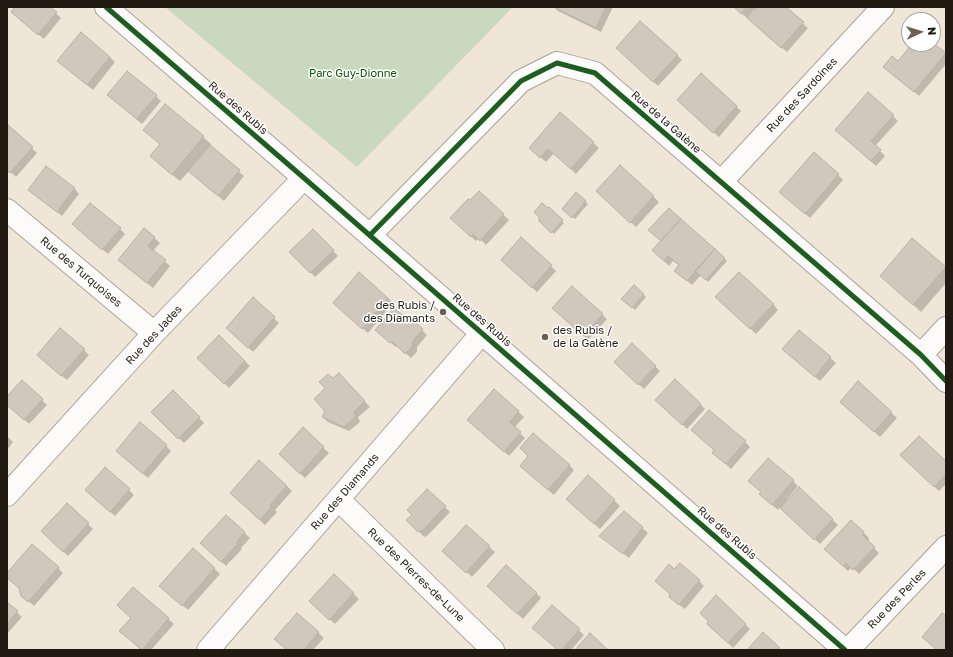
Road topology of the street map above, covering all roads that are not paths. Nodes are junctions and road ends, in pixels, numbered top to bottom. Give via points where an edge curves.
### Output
1 (106, 7) edge
2 (883, 7) edge
3 (304, 178) junction
4 (721, 182) junction
5 (7, 210) edge
6 (370, 235) junction
7 (946, 328) edge
8 (154, 333) junction
9 (482, 334) junction
10 (921, 355) junction
11 (946, 381) edge
12 (7, 495) edge
13 (339, 500) junction
14 (946, 547) edge
15 (208, 650) edge
16 (493, 650) edge
17 (847, 650) edge

1 - 3 street, Rue des Rubis
2 - 4 street, Rue des Sardoines
3 - 6 street, Rue des Rubis
3 - 8 street, Rue des Jades
4 - 6 street, Rue de la Galène via 594,73 557,63 521,81
4 - 10 street, Rue de la Galène
5 - 8 street, Rue des Turquoises
6 - 9 street, Rue des Rubis
7 - 10 street
8 - 12 street, Rue des Jades
9 - 13 street, Rue des Diamands
9 - 17 street, Rue des Rubis
10 - 11 street, Rue de la Galène
13 - 15 street, Rue des Diamands
13 - 16 street, Rue des Pierres-de-Lune
14 - 17 street, Rue des Perles

